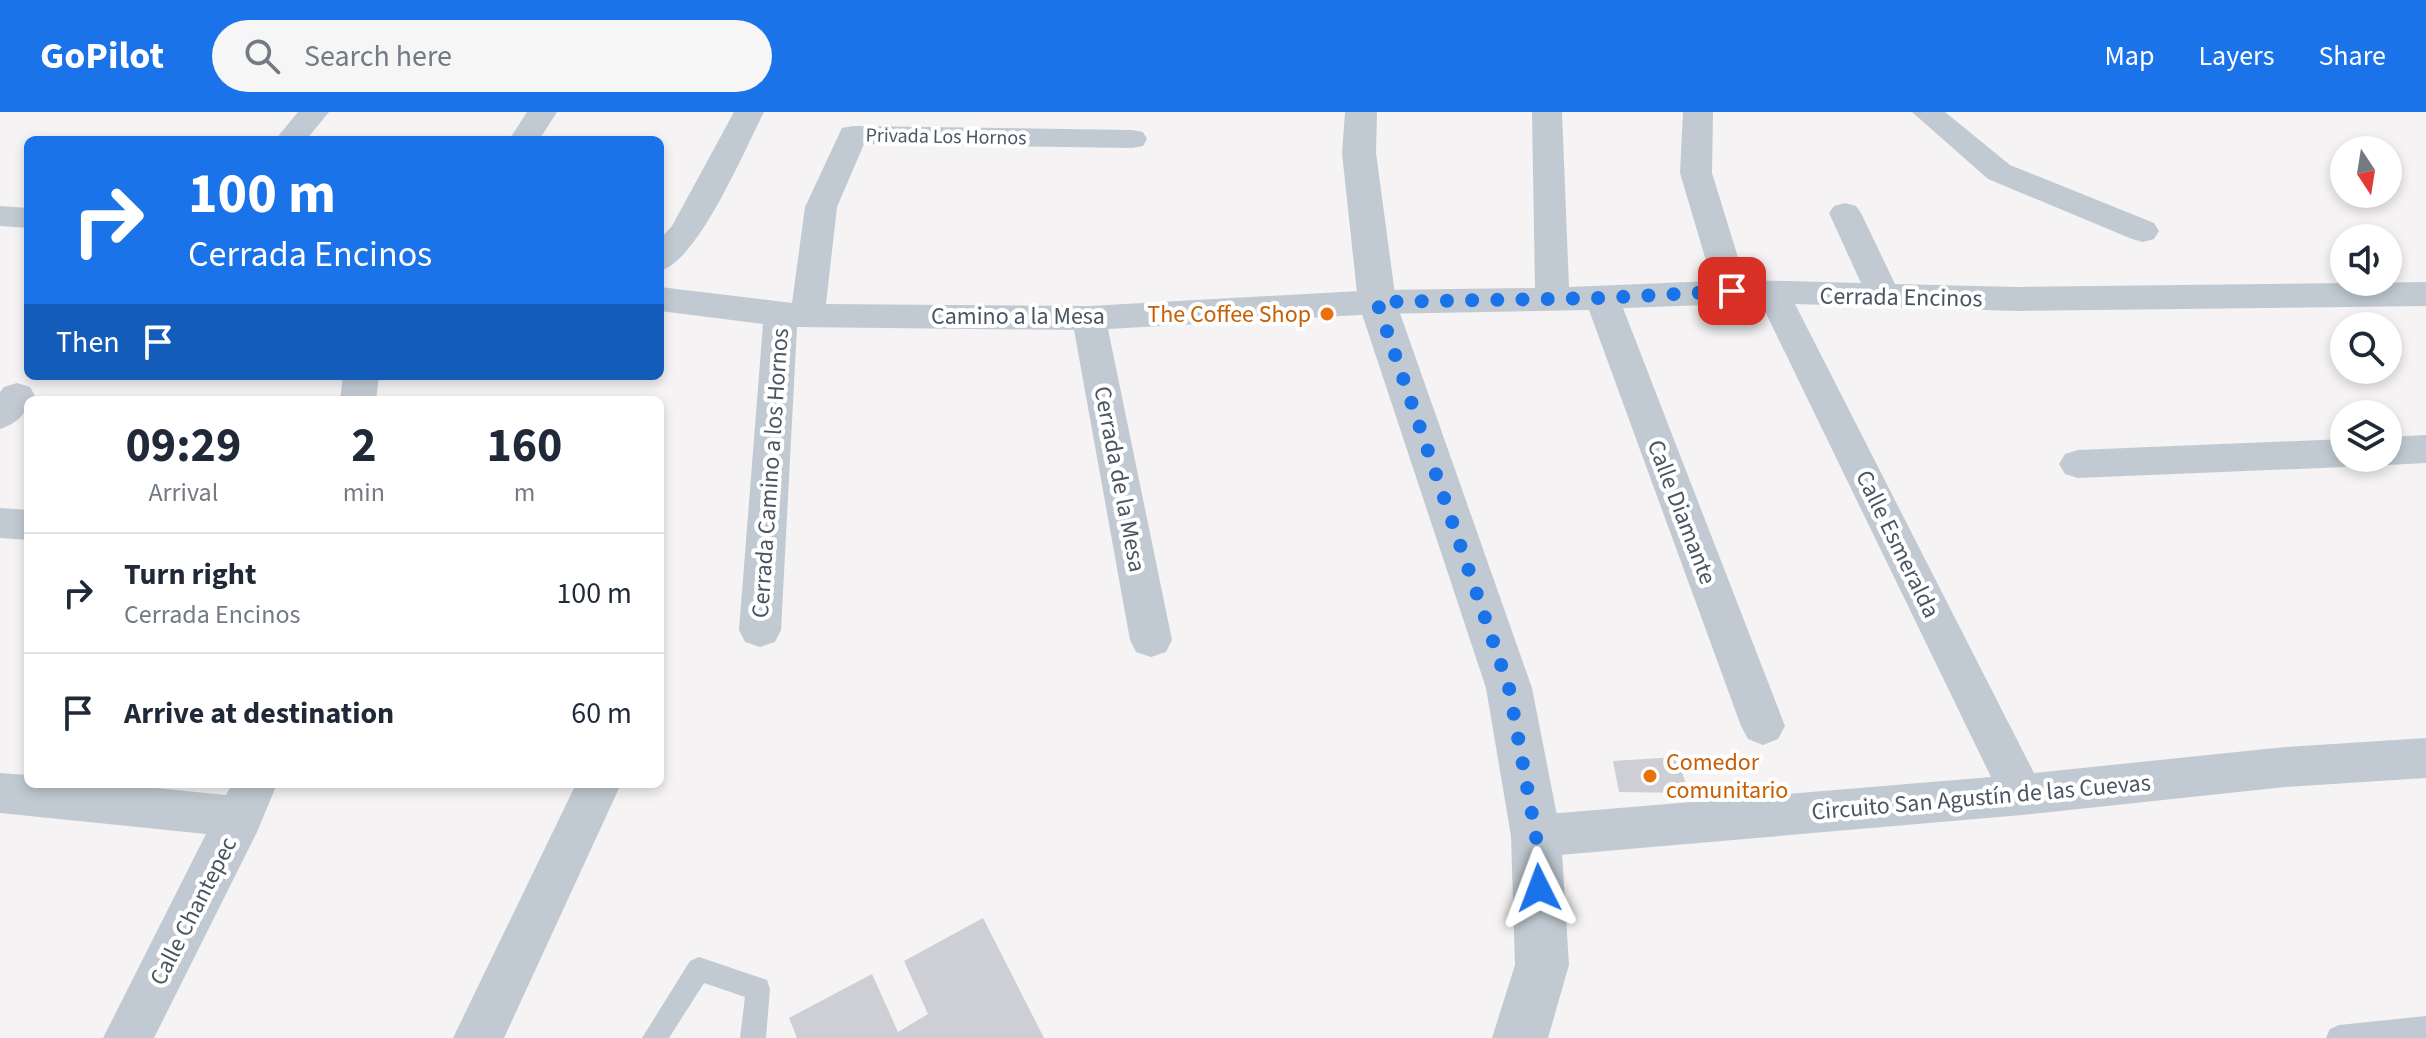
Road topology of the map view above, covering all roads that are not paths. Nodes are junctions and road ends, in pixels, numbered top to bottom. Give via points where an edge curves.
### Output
1 (314, 112) edge
2 (542, 112) edge
3 (749, 112) edge
4 (1361, 112) edge
5 (1547, 112) edge
6 (1698, 112) edge
7 (1927, 112) edge
8 (293, 136) edge
9 (527, 136) edge
10 (1132, 139) dead end
11 (1845, 213) dead end
12 (0, 216) edge
13 (24, 218) edge
14 (2143, 231) dead end
15 (664, 256) edge
16 (1732, 291) junction
17 (1773, 294) junction
18 (2426, 294) edge
19 (1884, 297) junction
20 (1602, 298) junction
21 (1552, 299) junction
22 (664, 300) edge
23 (1377, 302) junction
24 (794, 316) junction
25 (1089, 318) junction
26 (2426, 449) edge
27 (2402, 450) edge
28 (2330, 454) edge
29 (2078, 464) dead end
30 (0, 523) edge
31 (24, 525) edge
32 (760, 630) dead end
33 (1151, 640) dead end
34 (1763, 726) dead end
35 (2426, 758) edge
36 (597, 788) edge
37 (0, 793) edge
38 (2022, 795) junction
39 (248, 800) edge
40 (1536, 836) junction
41 (2426, 1028) edge
42 (128, 1038) edge
43 (478, 1038) edge
44 (655, 1038) edge
45 (753, 1038) edge
46 (1520, 1038) edge
47 (2339, 1038) edge

1 - 8 street
2 - 9 street
3 - 15 street via 685,232
4 - 23 street via 1359,153
5 - 21 street
6 - 16 street via 1696,173
7 - 14 street via 1999,172
10 - 24 street, Privada Los Hornos via 853,135 821,207
11 - 19 street
12 - 13 street
16 - 17 street, Cerrada Encinos
16 - 20 street, Cerrada Encinos
17 - 19 street, Cerrada Encinos
17 - 38 street, Calle Esmeralda
18 - 19 street, Cerrada Encinos
20 - 21 street, Cerrada Encinos
20 - 34 street, Calle Diamante
21 - 23 street, Cerrada Encinos
22 - 24 street, Camino a la Mesa
23 - 25 street, Camino a la Mesa
23 - 40 street via 1509,688
24 - 25 street, Camino a la Mesa
24 - 32 street, Cerrada Camino a los Hornos
25 - 33 street, Cerrada de la Mesa
26 - 27 street
28 - 29 street
30 - 31 street
35 - 38 street, Circuito San Agustín de las Cuevas
36 - 43 street
37 - 39 street
38 - 40 street, Circuito San Agustín de las Cuevas
39 - 42 street, Calle Chantepec
40 - 46 street via 1542,965
41 - 47 lane
44 - 45 lane via 699,969 758,989

